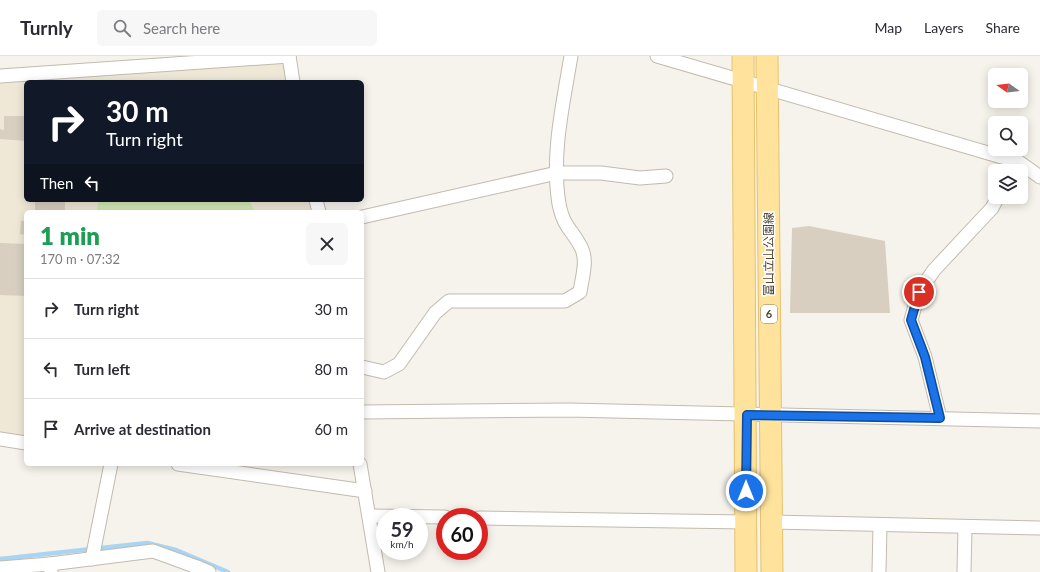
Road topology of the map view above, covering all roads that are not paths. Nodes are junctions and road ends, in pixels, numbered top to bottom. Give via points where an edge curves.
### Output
1 (289, 56) edge
2 (571, 56) edge
3 (657, 56) edge
4 (743, 56) edge
5 (767, 56) edge
6 (0, 76) edge
7 (293, 80) edge
8 (743, 80) junction
9 (768, 88) junction
10 (1010, 164) edge
11 (1028, 172) edge
12 (557, 173) junction
13 (666, 176) dead end
14 (1040, 177) edge
15 (994, 204) edge
16 (364, 217) edge
17 (364, 367) edge
18 (364, 412) edge
19 (747, 415) junction
20 (770, 416) junction
21 (940, 418) junction
22 (1040, 421) edge
23 (0, 439) edge
24 (24, 443) edge
25 (111, 466) edge
26 (192, 466) edge
27 (360, 466) edge
28 (365, 491) junction
29 (369, 516) junction
30 (436, 517) edge
31 (488, 518) edge
32 (746, 522) junction
33 (771, 522) junction
34 (880, 525) junction
35 (965, 527) junction
36 (1040, 528) edge
37 (92, 559) junction
38 (0, 568) edge
39 (50, 568) edge
40 (201, 570) edge
41 (378, 572) edge
42 (746, 572) edge
43 (772, 572) edge
44 (879, 572) edge
45 (964, 572) edge

1 - 6 street
1 - 7 street
2 - 12 street via 558,132
3 - 8 street
4 - 8 main road, 富山立山公園線 / 6
5 - 9 main road, 富山立山公園線 / 6
8 - 9 street
8 - 19 main road, 富山立山公園線 / 6
9 - 10 street
9 - 20 main road, 富山立山公園線 / 6
11 - 14 street
12 - 13 street via 601,173 640,178
12 - 16 street
12 - 17 street via 559,203 564,223 582,248 585,267 580,292 564,301 449,301 435,313 399,364 384,372
15 - 21 street via 934,270 919,292 911,320 925,357
18 - 19 street via 569,410
19 - 20 street
19 - 32 main road, 富山立山公園線 / 6
20 - 21 street
20 - 33 main road, 富山立山公園線 / 6
21 - 22 street
23 - 24 street
25 - 37 street
26 - 28 street
27 - 28 street
28 - 29 street
29 - 30 street
29 - 41 street
31 - 32 street
32 - 42 main road, 富山立山公園線 / 6
33 - 34 street
33 - 43 main road, 富山立山公園線 / 6
34 - 35 street
34 - 44 street
35 - 36 street
35 - 45 street
37 - 39 street
37 - 40 street via 153,551
38 - 39 street

